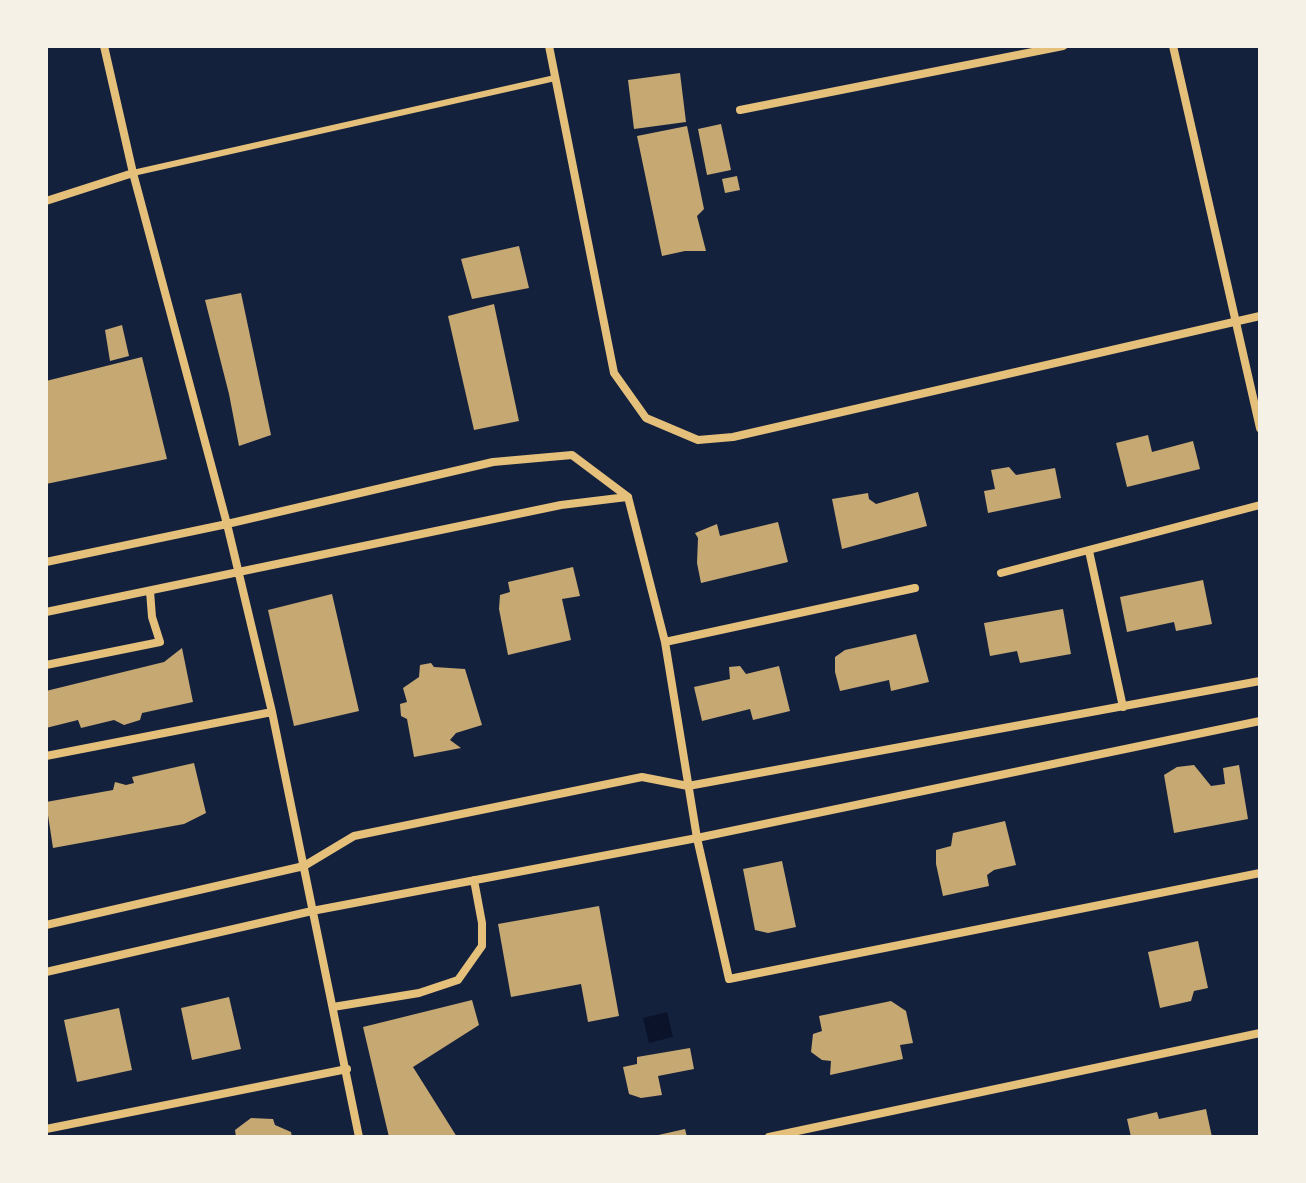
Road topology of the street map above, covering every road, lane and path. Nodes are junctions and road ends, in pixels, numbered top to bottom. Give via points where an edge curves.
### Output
1 (104, 46) edge
2 (549, 46) edge
3 (1063, 46) edge
4 (1173, 46) edge
5 (555, 78) junction
6 (740, 110) dead end
7 (133, 173) junction
8 (46, 201) edge
9 (1260, 316) edge
10 (1236, 321) junction
11 (1260, 428) edge
12 (628, 497) junction
13 (1260, 505) edge
14 (227, 524) junction
15 (1089, 551) junction
16 (46, 562) edge
17 (1001, 573) dead end
18 (239, 574) junction
19 (915, 588) dead end
20 (150, 591) junction
21 (46, 612) edge
22 (665, 642) junction
23 (46, 665) edge
24 (1260, 681) edge
25 (1123, 707) junction
26 (272, 712) junction
27 (1260, 721) edge
28 (46, 756) edge
29 (688, 786) junction
30 (697, 838) junction
31 (304, 866) junction
32 (1260, 873) edge
33 (474, 880) junction
34 (312, 911) junction
35 (46, 925) edge
36 (46, 972) edge
37 (333, 1007) junction
38 (1260, 1033) edge
39 (347, 1069) junction
40 (46, 1129) edge
41 (359, 1137) edge
42 (769, 1137) edge

1 - 7 street
2 - 5 street
3 - 6 street
4 - 10 street
5 - 7 lane
5 - 10 street via 614,373 646,418 698,440 733,437
7 - 8 street
7 - 14 street
9 - 10 street
10 - 11 street
12 - 14 street via 572,455 493,462
12 - 18 street via 561,505
12 - 22 street
13 - 15 street
14 - 16 street
14 - 18 street
15 - 17 street
15 - 25 street
18 - 20 street
18 - 26 street
19 - 22 street
20 - 21 street
20 - 23 street via 160,642
22 - 29 street
24 - 25 street
25 - 29 street
26 - 28 street
26 - 31 street
27 - 30 street
29 - 30 street
29 - 31 street via 642,777 354,836
30 - 32 street via 729,979
30 - 33 street
31 - 34 street
31 - 35 street
33 - 34 street
33 - 37 street via 482,946 458,980 419,993
34 - 36 street
34 - 37 street
37 - 39 street
38 - 42 street
39 - 40 street
39 - 41 street

